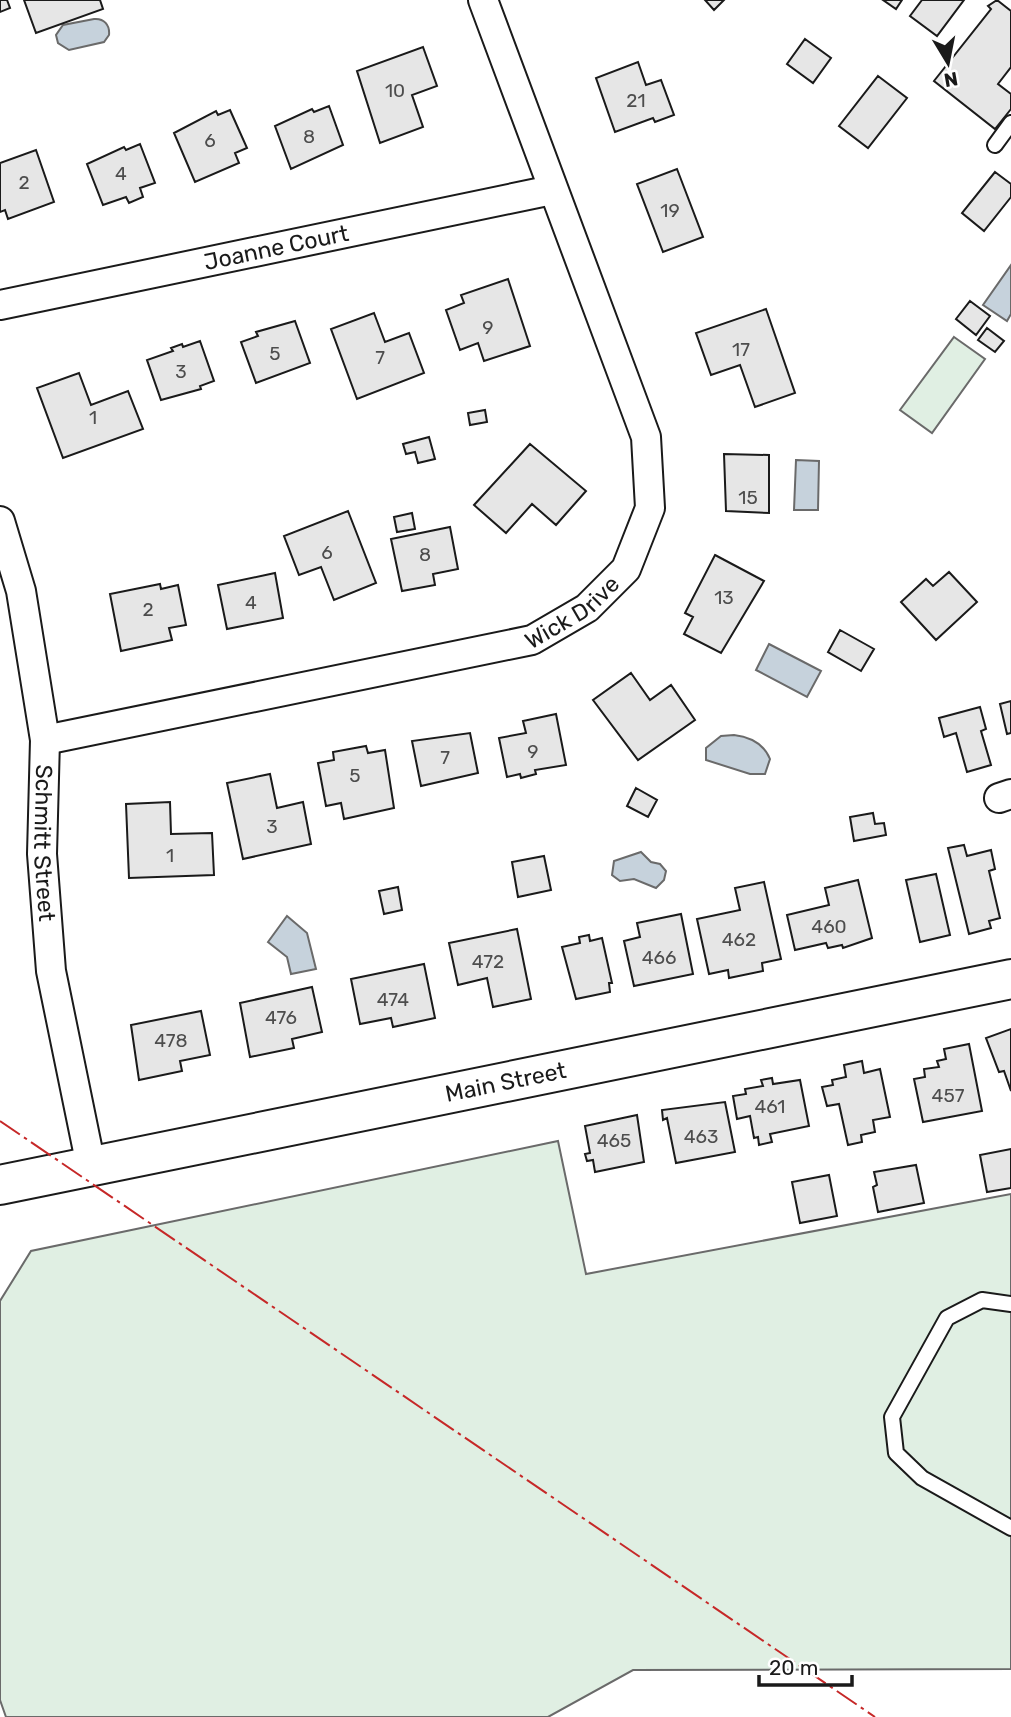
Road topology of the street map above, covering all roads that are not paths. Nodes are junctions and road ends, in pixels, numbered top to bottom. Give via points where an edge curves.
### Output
1 (483, 0) edge
2 (1011, 123) edge
3 (995, 145) dead end
4 (552, 190) junction
5 (0, 305) edge
6 (0, 521) edge
7 (45, 740) junction
8 (1011, 979) edge
9 (91, 1166) junction
10 (0, 1185) edge
11 (1011, 1304) edge
12 (1011, 1528) edge

1 - 4 street, Wick Drive
2 - 3 lane
4 - 5 street, Joanne Court
4 - 7 street, Wick Drive via 646,437 650,508 626,569 587,608 532,640
6 - 7 street, Schmitt Street via 21,591
7 - 9 street, Schmitt Street via 41,854 51,971
8 - 9 main road, Main Street
9 - 10 main road, Main Street
11 - 12 lane via 982,1300 947,1318 892,1417 896,1453 922,1478

